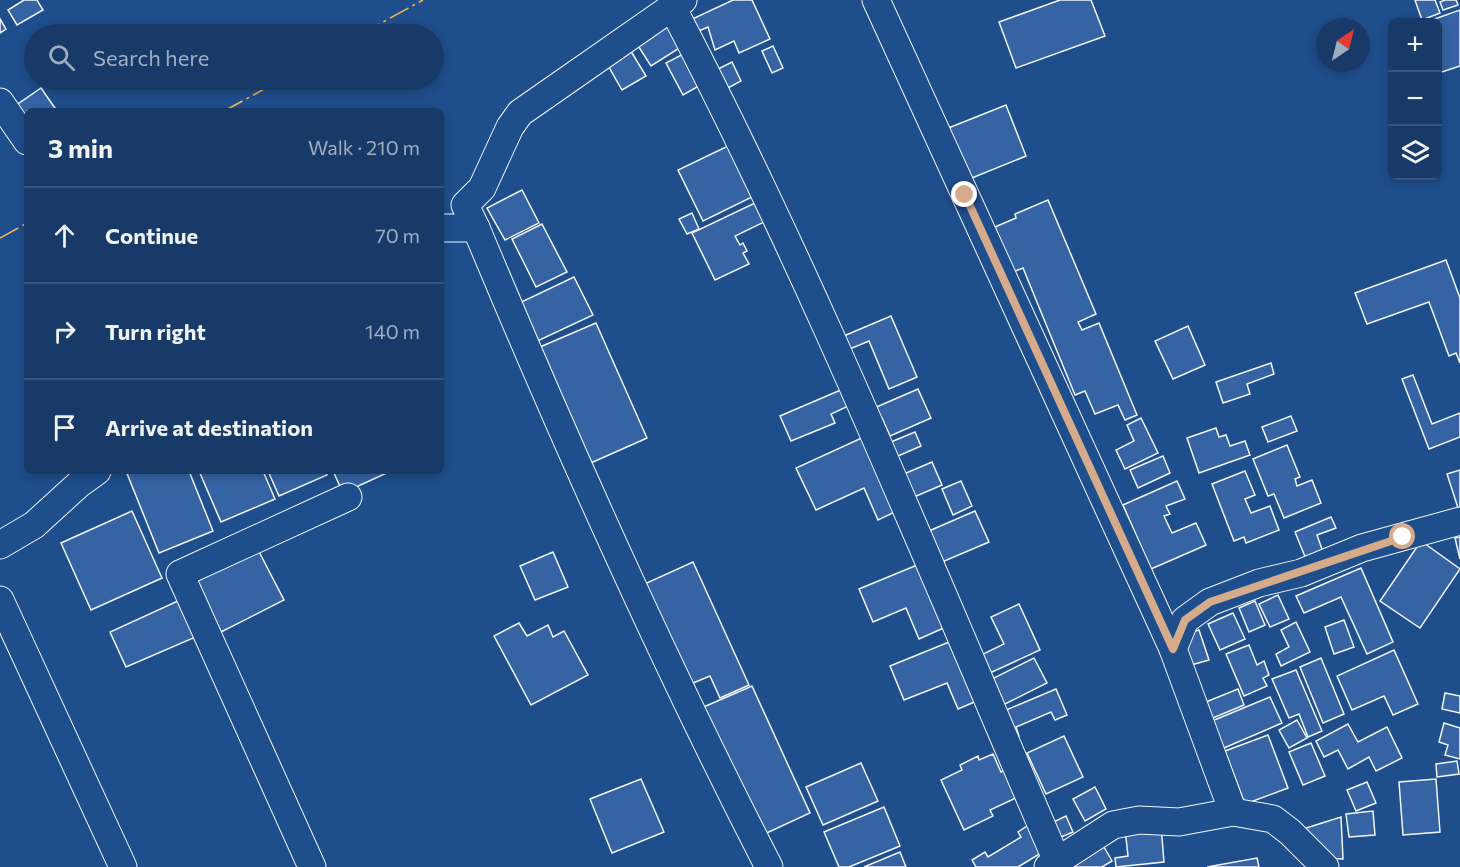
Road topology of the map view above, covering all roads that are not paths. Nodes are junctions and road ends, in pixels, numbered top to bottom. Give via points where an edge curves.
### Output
1 (876, 0) edge
2 (677, 4) edge
3 (0, 102) edge
4 (24, 137) edge
5 (444, 228) edge
6 (476, 228) junction
7 (93, 474) edge
8 (348, 497) dead end
9 (1460, 521) edge
10 (0, 544) edge
11 (0, 600) edge
12 (1173, 649) junction
13 (1233, 812) junction
14 (1053, 864) edge
15 (123, 867) edge
16 (312, 867) edge
17 (769, 867) edge
18 (1325, 867) edge

1 - 12 street
2 - 6 street via 520,113 482,188 465,205
2 - 14 street via 884,453
3 - 4 street
5 - 6 street
6 - 17 street via 620,558
7 - 10 street via 34,525
8 - 16 street via 180,574
9 - 12 street via 1362,548 1302,573 1259,583 1210,602 1185,620
11 - 15 street
12 - 13 street
13 - 14 street via 1179,822 1139,820 1113,825
13 - 18 street via 1273,819

